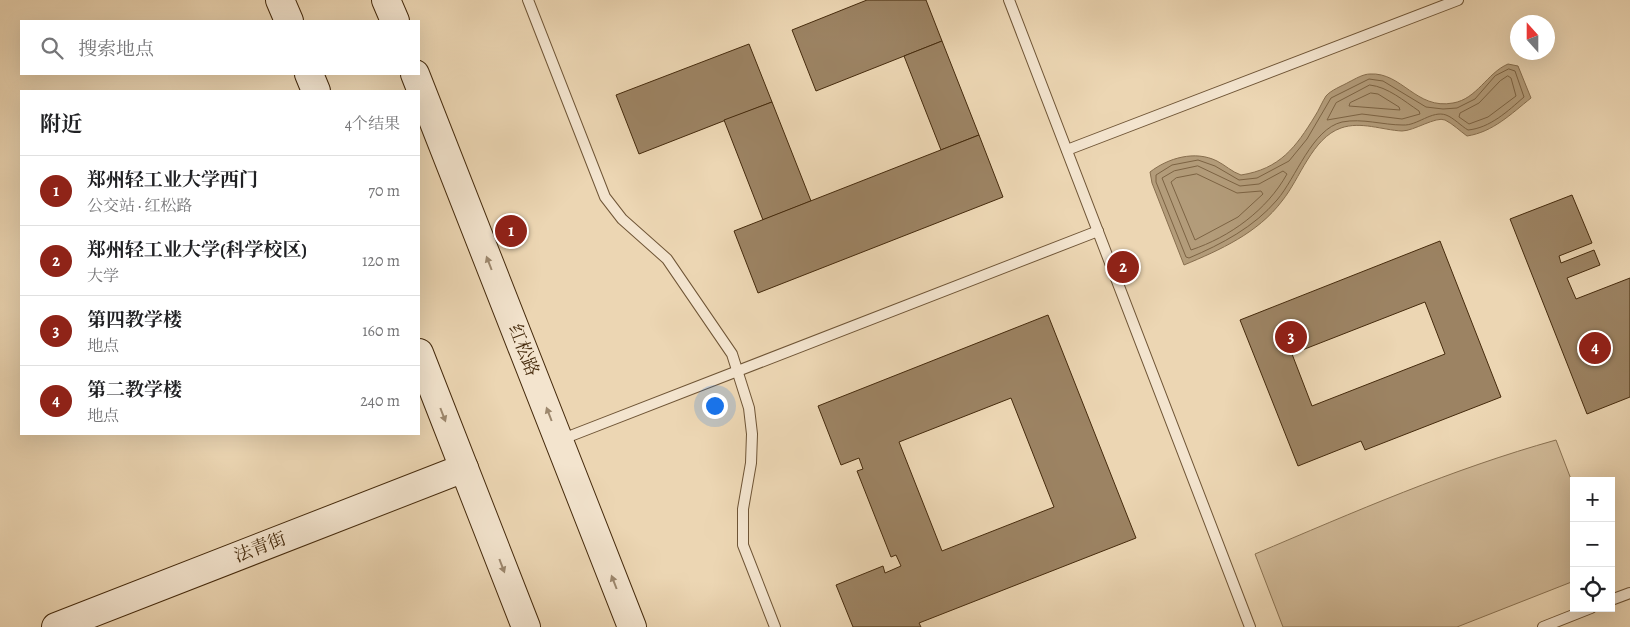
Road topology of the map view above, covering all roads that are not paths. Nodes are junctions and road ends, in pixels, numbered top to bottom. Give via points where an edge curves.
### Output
1 (280, 0) edge
2 (386, 0) edge
3 (528, 0) edge
4 (1009, 0) edge
5 (1458, 0) edge
6 (1445, 2) edge
7 (288, 20) edge
8 (395, 20) edge
9 (309, 75) edge
10 (415, 75) edge
11 (316, 90) edge
12 (1067, 150) junction
13 (1098, 230) junction
14 (420, 356) edge
15 (737, 369) junction
16 (559, 440) junction
17 (464, 468) junction
18 (1630, 593) edge
19 (1615, 599) edge
20 (1581, 612) edge
21 (56, 627) edge
22 (526, 627) edge
23 (632, 627) edge
24 (775, 627) edge
25 (1250, 627) edge
26 (1543, 627) edge

1 - 7 main road
2 - 8 main road
3 - 15 lane via 605,197 622,218 668,259 732,354
4 - 12 lane
5 - 6 lane
6 - 12 lane
9 - 11 main road
16 -> 10 main road, 红松路
12 - 13 lane
13 - 15 lane
13 - 25 lane
14 -> 17 main road
15 - 16 lane
15 - 24 lane via 749,408 752,434 752,463 742,516 744,545
23 -> 16 main road, 红松路
17 - 21 main road, 法青街
17 -> 22 main road
18 - 19 lane
20 - 26 lane

